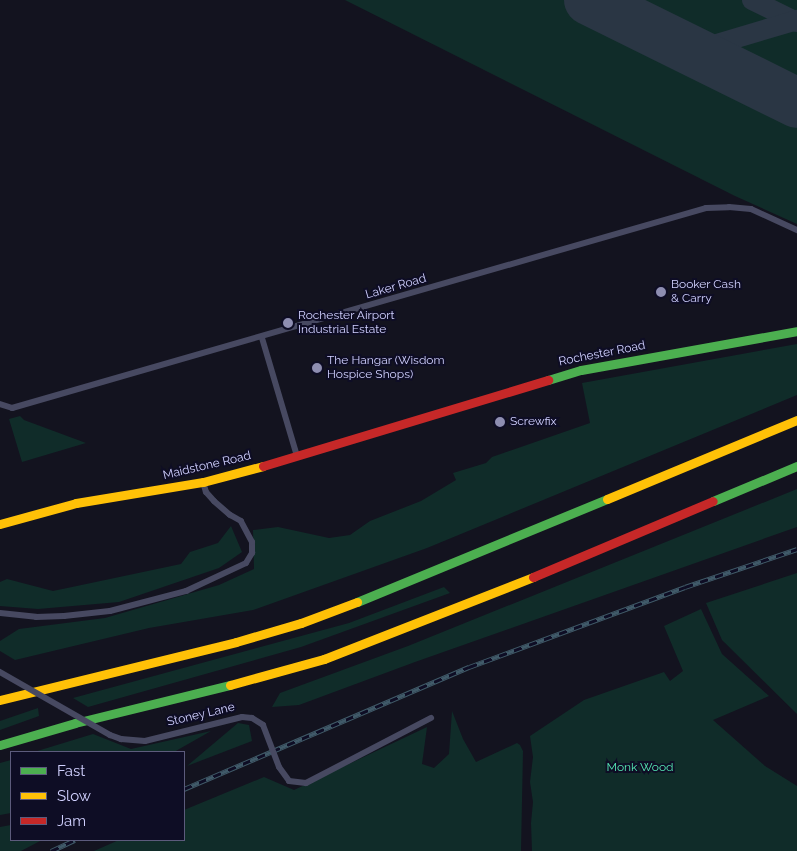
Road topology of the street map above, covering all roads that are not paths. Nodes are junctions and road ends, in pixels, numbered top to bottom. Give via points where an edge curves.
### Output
1 (797, 230) edge
2 (797, 331) edge
3 (262, 338) junction
4 (0, 404) edge
5 (417, 419) joint
6 (797, 420) edge
7 (297, 456) junction
8 (797, 466) edge
9 (203, 482) junction
10 (0, 524) edge
11 (0, 613) edge
12 (0, 672) edge
13 (0, 700) edge
14 (431, 718) dead end
15 (0, 745) edge

1 - 3 street, Laker Road via 751,209 729,206 706,208
2 - 5 main road, Rochester Road via 581,370
3 - 4 street, Laker Road via 12,408
3 - 7 street
5 - 7 main road, Maidstone Road
6 - 13 main road via 421,577 301,623
7 - 9 main road, Maidstone Road
8 - 15 main road via 518,583 324,659
9 - 10 main road, Maidstone Road via 76,503
9 - 11 street via 214,501 241,521 252,542 252,553 246,563 186,591 110,611 36,617
12 - 14 street, Stoney Lane, bridge via 121,739 144,740 242,717 252,718 262,724 279,767 289,781 306,783

